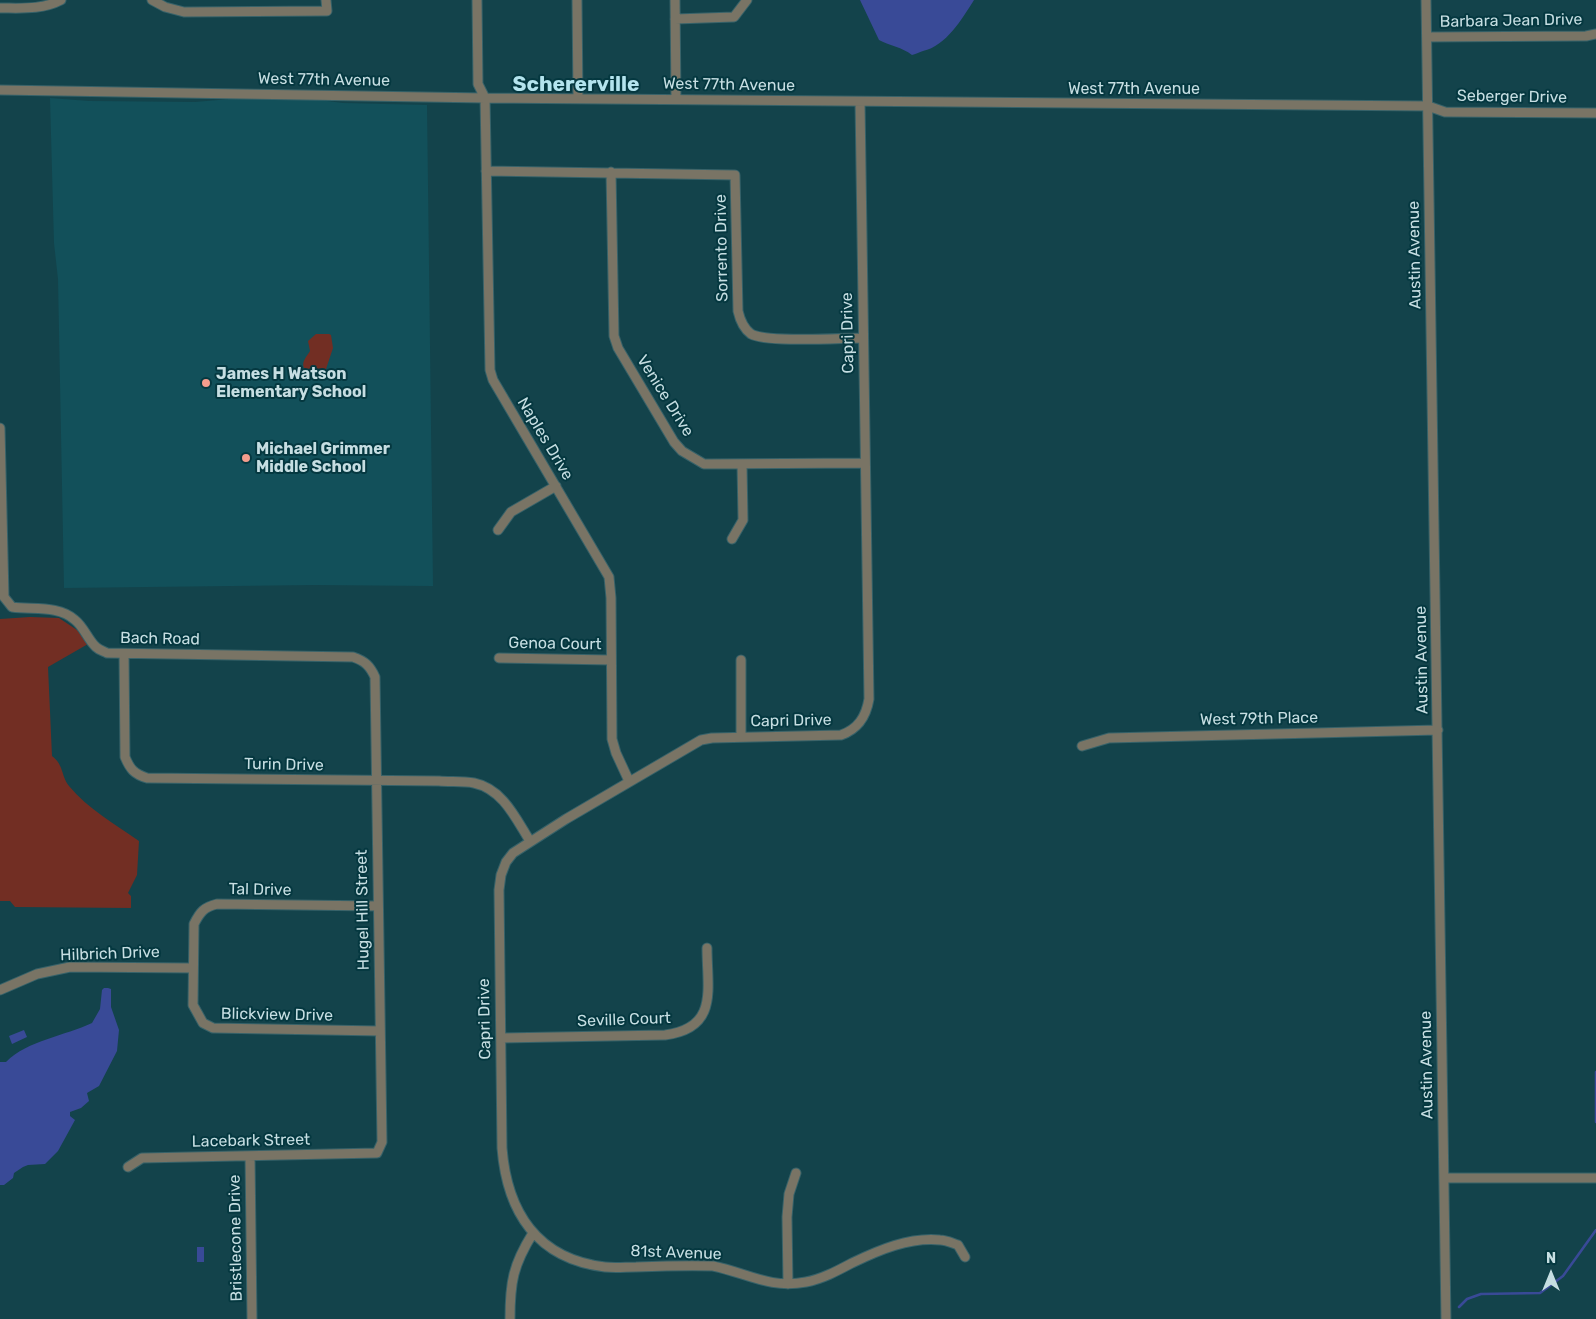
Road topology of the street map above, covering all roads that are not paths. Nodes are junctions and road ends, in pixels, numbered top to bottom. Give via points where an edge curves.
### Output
1 (61, 0) edge
2 (152, 0) edge
3 (326, 0) edge
4 (477, 0) edge
5 (577, 0) edge
6 (675, 0) edge
7 (1426, 0) edge
8 (745, 4) edge
9 (0, 8) edge
10 (676, 19) junction
11 (1596, 34) edge
12 (1427, 37) junction
13 (0, 90) edge
14 (485, 98) junction
15 (578, 98) junction
16 (676, 99) junction
17 (860, 102) junction
18 (1428, 106) junction
19 (1596, 113) edge
20 (486, 171) junction
21 (612, 172) junction
22 (863, 338) junction
23 (0, 428) edge
24 (865, 463) junction
25 (742, 464) junction
26 (556, 486) junction
27 (498, 530) dead end
28 (1, 532) edge
29 (732, 539) dead end
30 (124, 654) junction
31 (499, 658) dead end
32 (611, 660) junction
33 (740, 660) dead end
34 (370, 666) joint
35 (1438, 730) junction
36 (741, 738) junction
37 (1082, 746) dead end
38 (377, 781) junction
39 (629, 781) junction
40 (530, 841) junction
41 (378, 906) junction
42 (707, 948) dead end
43 (193, 968) junction
44 (0, 990) edge
45 (380, 1031) junction
46 (501, 1038) junction
47 (376, 1153) joint
48 (250, 1156) junction
49 (128, 1167) dead end
50 (796, 1173) dead end
51 (1444, 1178) junction
52 (1596, 1178) edge
53 (514, 1203) joint
54 (533, 1233) junction
55 (965, 1257) dead end
56 (788, 1284) junction
57 (252, 1319) edge
58 (510, 1319) edge
59 (1446, 1319) edge

1 - 9 street via 34,8
2 - 3 street via 184,12 327,11
4 - 14 street, Naples Drive via 478,84
5 - 15 street
6 - 10 street
7 - 12 street, Austin Avenue
8 - 10 street via 734,17
10 - 16 street
11 - 12 street, Barbara Jean Drive
12 - 18 street, Austin Avenue
13 - 14 street, West 77th Avenue
14 - 15 street, West 77th Avenue
14 - 20 street, Naples Drive
15 - 16 street, West 77th Avenue
16 - 17 street, West 77th Avenue
17 - 18 street, West 77th Avenue
17 - 22 street, Capri Drive
18 - 19 street, Seberger Drive via 1445,112
18 - 35 street, Austin Avenue
20 - 21 street, Sorrento Drive
20 - 26 street, Naples Drive via 490,370
21 - 22 street, Sorrento Drive via 735,175 738,311 744,328 769,339
21 - 25 street, Venice Drive via 613,322 618,348 682,451 704,464
22 - 24 street, Capri Drive
23 - 28 street, Bach Road
24 - 25 street, Venice Drive
24 - 36 street, Capri Drive via 867,709 857,726 841,735
25 - 29 street via 743,520
26 - 27 street via 511,512
26 - 32 street, Naples Drive via 609,577
28 - 30 street, Bach Road via 4,597 12,607 60,610 75,619 97,648 107,653
30 - 34 street, Bach Road via 353,657
30 - 38 street, Turin Drive via 125,757 129,768 136,774 147,778
31 - 32 street, Genoa Court
32 - 39 street, Naples Drive via 612,739
33 - 36 street
34 - 38 street, Hugel Hill Street via 375,677
35 - 37 street, West 79th Place via 1108,738
35 - 51 street, Austin Avenue
36 - 39 street, Capri Drive via 701,740
38 - 40 street, Turin Drive via 475,783 494,792 506,803
38 - 41 street, Hugel Hill Street
39 - 40 street, Capri Drive
40 - 46 street, Capri Drive via 506,862 498,890
41 - 43 street, Tal Drive via 216,904 206,907 194,924
41 - 45 street, Hugel Hill Street
42 - 46 street, Seville Court via 706,1009 700,1021 678,1034
43 - 44 street, Hilbrich Drive via 70,967 37,974
43 - 45 street, Blickview Drive via 193,1005 203,1023 213,1028
45 - 47 street, Hugel Hill Street via 382,1142
46 - 53 street, Capri Drive via 504,1172
47 - 48 street, Lacebark Street
48 - 49 street, Lacebark Street via 142,1158
48 - 57 street, Bristlecone Drive
50 - 56 street via 788,1194
51 - 52 street
51 - 59 street, Austin Avenue
53 - 54 street, 81st Avenue
54 - 56 street, 81st Avenue via 554,1249 588,1264 607,1267 712,1266 766,1282
54 - 58 street via 515,1268
55 - 56 street, 81st Avenue via 958,1245 941,1240 919,1240 885,1248 829,1275

